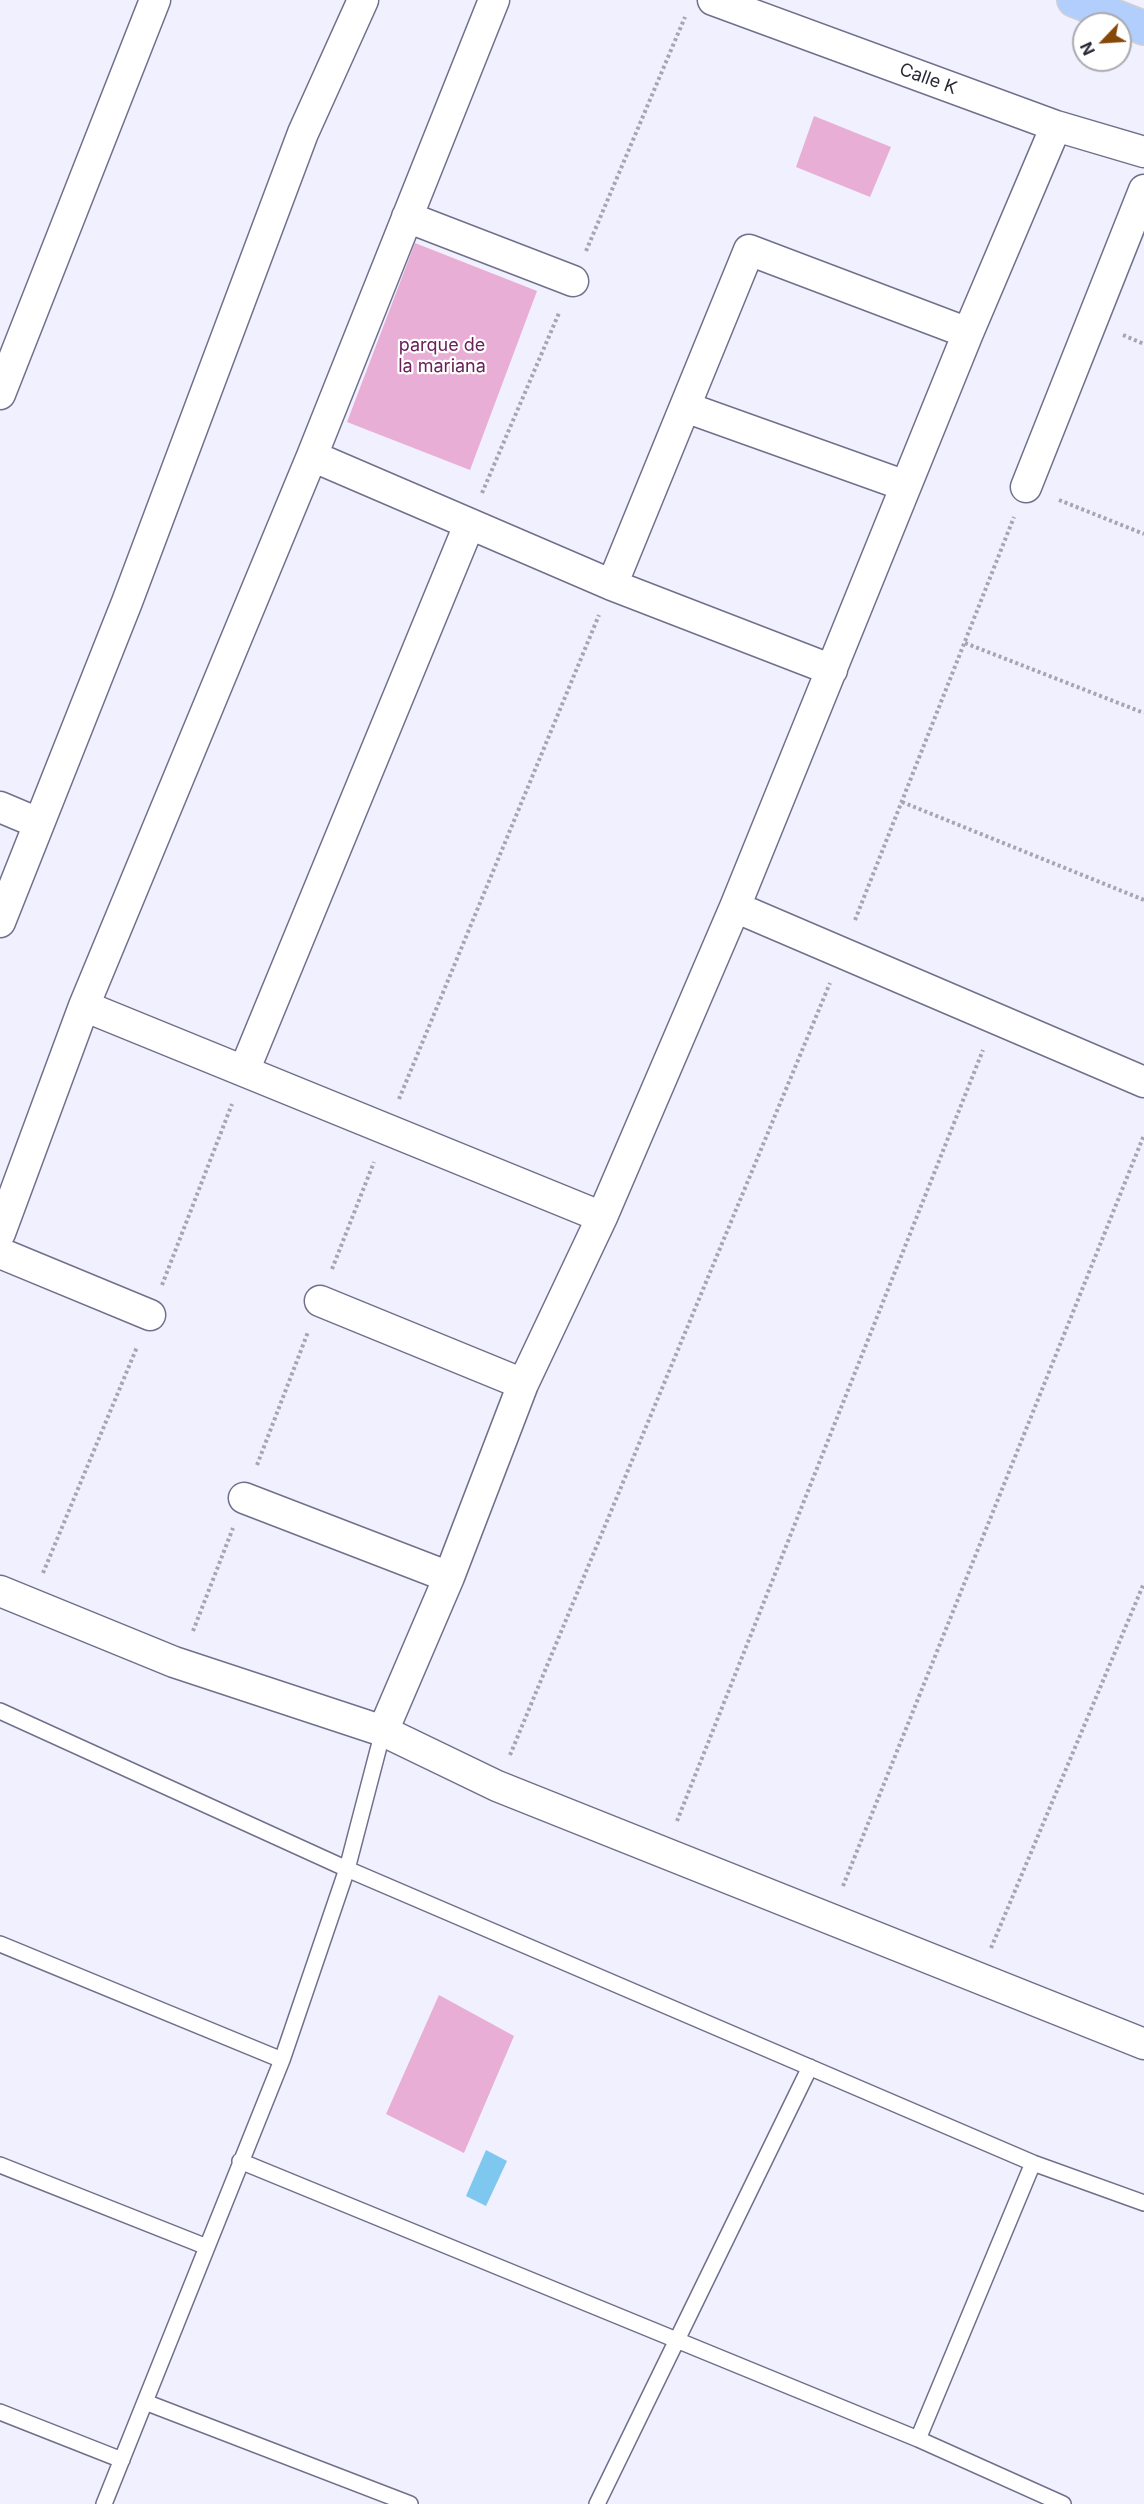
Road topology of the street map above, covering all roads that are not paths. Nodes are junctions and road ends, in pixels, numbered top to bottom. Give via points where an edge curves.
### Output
1 (155, 0) edge
2 (363, 0) edge
3 (494, 0) edge
4 (713, 0) edge
5 (1074, 0) edge
6 (1144, 28) edge
7 (1056, 126) junction
8 (1144, 152) edge
9 (1144, 190) edge
10 (407, 217) junction
11 (573, 281) dead end
12 (968, 333) junction
13 (0, 394) edge
14 (685, 407) junction
15 (312, 456) junction
16 (906, 486) junction
17 (1026, 487) road end
18 (469, 525) junction
19 (612, 585) junction
20 (832, 670) junction
21 (0, 807) edge
22 (38, 823) junction
23 (735, 908) junction
24 (0, 922) edge
25 (84, 1006) junction
26 (244, 1071) junction
27 (1144, 1082) edge
28 (602, 1217) junction
29 (0, 1233) edge
30 (0, 1253) edge
31 (320, 1300) dead end
32 (150, 1316) dead end
33 (523, 1384) junction
34 (244, 1498) dead end
35 (449, 1577) junction
36 (0, 1591) edge
37 (0, 1711) edge
38 (382, 1731) junction
39 (347, 1869) junction
40 (0, 1944) edge
41 (1144, 2044) edge
42 (282, 2060) junction
43 (810, 2067) junction
44 (240, 2161) junction
45 (1033, 2163) junction
46 (0, 2165) edge
47 (1144, 2204) edge
48 (207, 2247) junction
49 (678, 2340) junction
50 (145, 2402) junction
51 (0, 2412) edge
52 (918, 2439) junction
53 (122, 2460) junction
54 (104, 2504) edge
55 (410, 2504) edge
56 (597, 2504) edge
57 (1063, 2504) edge

1 - 13 street
2 - 22 street via 303,133 127,602
3 - 10 street
4 - 7 street, Calle K
5 - 6 main road
7 - 8 street, Calle K
7 - 12 street
9 - 17 street
10 - 11 street
10 - 15 street
12 - 14 street via 749,250
12 - 16 street
14 - 16 street
14 - 19 street
15 - 18 street
15 - 25 street
16 - 20 street
18 - 19 street
18 - 26 street
19 - 20 street
20 - 23 street
21 - 22 street
22 - 24 street
23 - 27 street
23 - 28 street
25 - 26 street
25 - 29 street
26 - 28 street
28 - 33 street
30 - 32 street
31 - 33 street
33 - 35 street
34 - 35 street
35 - 38 street
36 - 38 street via 174,1662
37 - 39 lane
38 - 39 lane
38 - 41 street via 497,1786
39 - 42 lane
39 - 43 lane
40 - 42 lane
42 - 44 lane
43 - 45 lane
43 - 49 lane
44 - 48 lane
44 - 49 lane
45 - 47 lane
45 - 52 lane
46 - 48 lane
48 - 50 lane
49 - 52 lane
49 - 56 lane
50 - 53 lane
50 - 55 lane
51 - 53 lane
52 - 57 lane
53 - 54 lane

